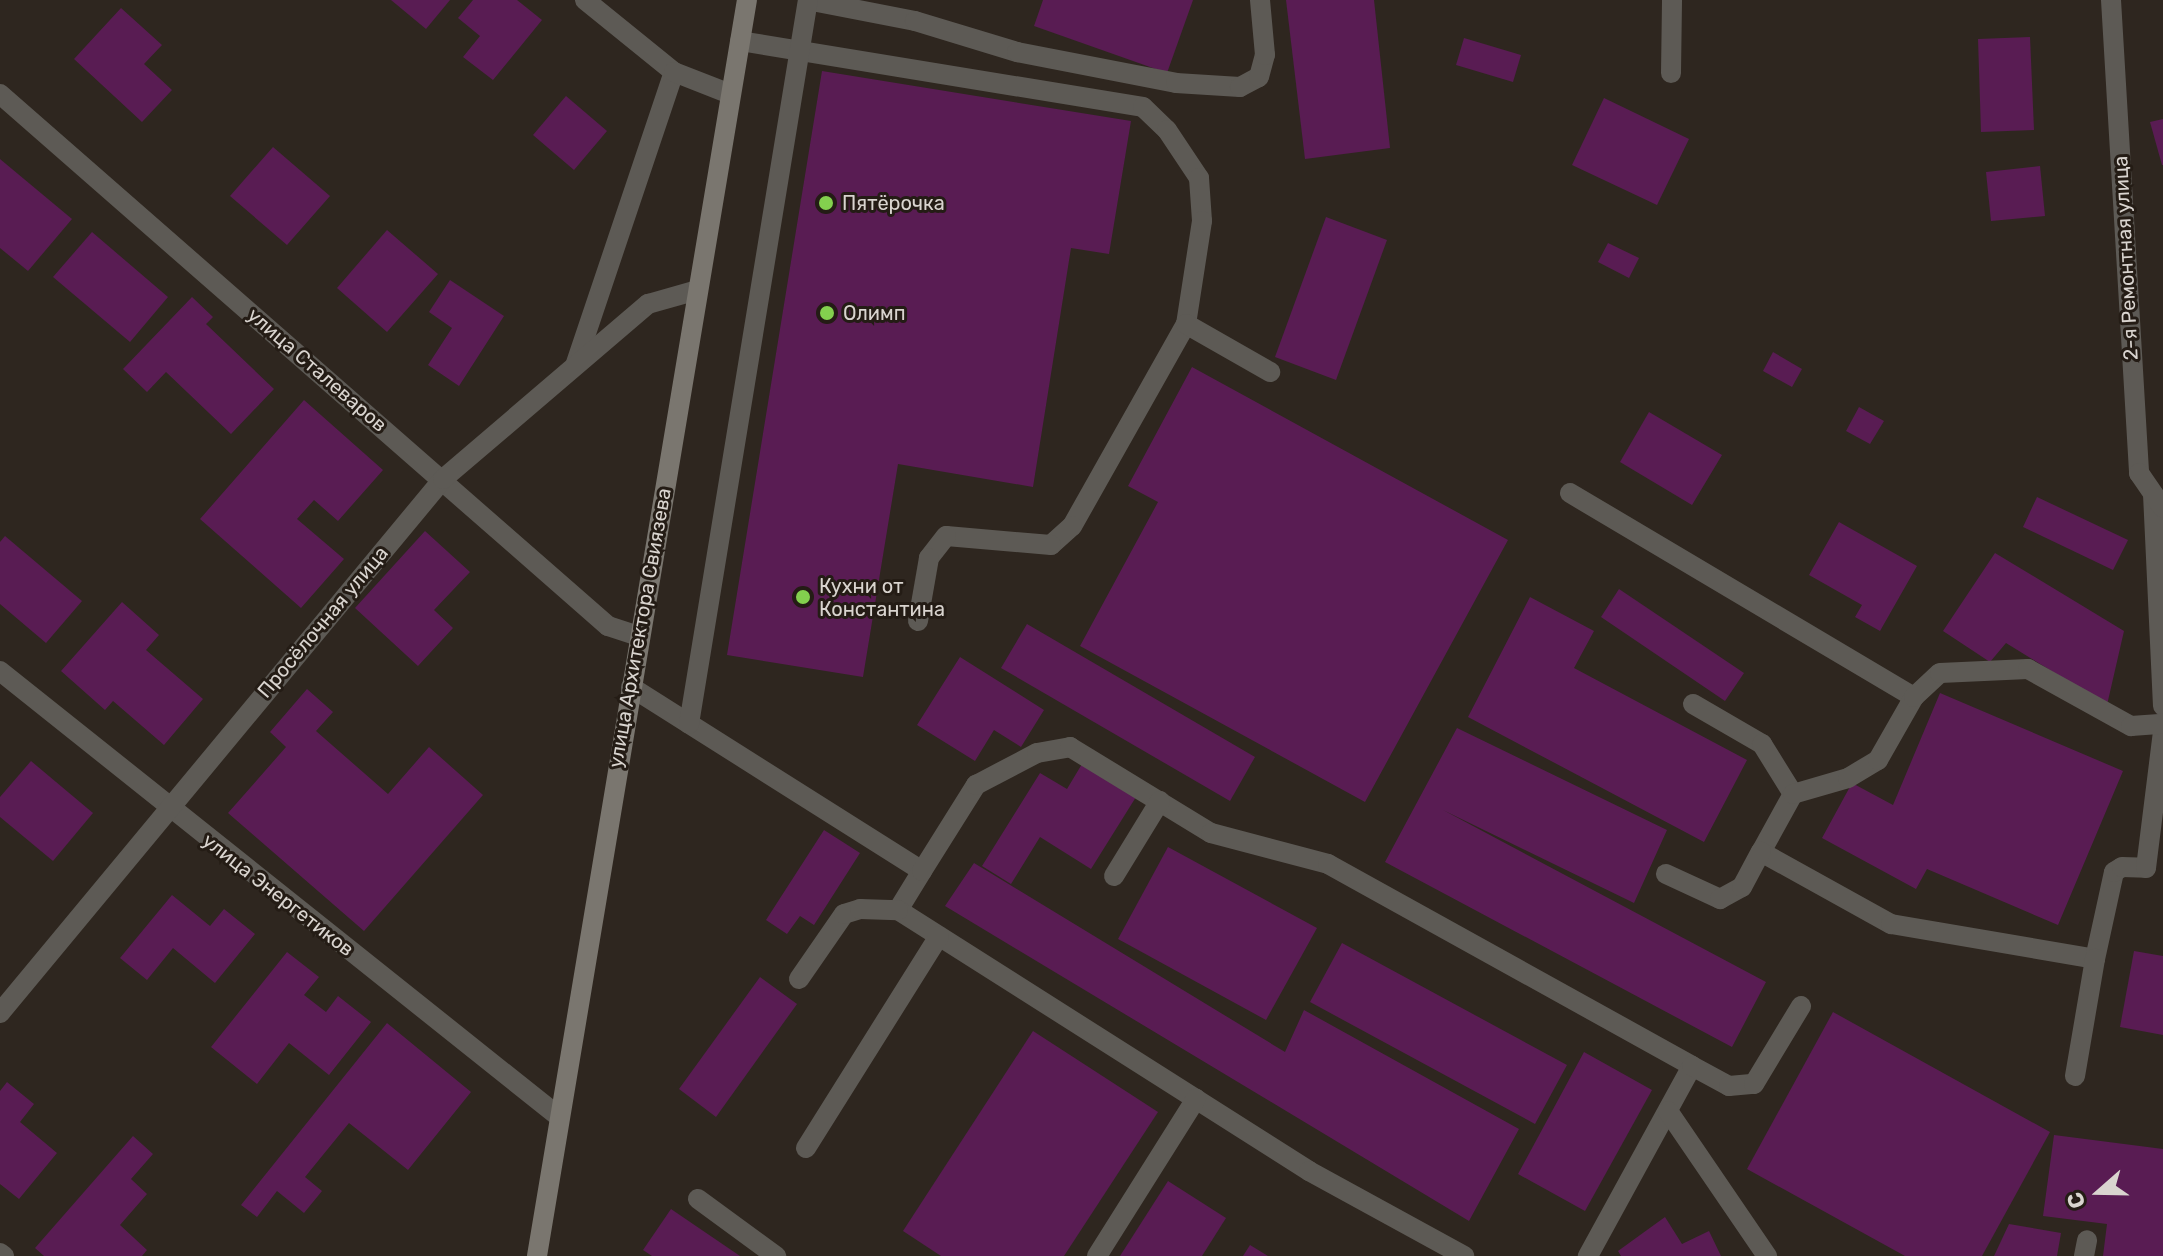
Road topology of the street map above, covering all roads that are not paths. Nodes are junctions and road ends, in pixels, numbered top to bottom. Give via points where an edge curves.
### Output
1 (585, 0) edge
2 (747, 0) edge
3 (810, 0) edge
4 (1260, 0) edge
5 (1672, 0) edge
6 (2111, 0) edge
7 (740, 41) junction
8 (804, 51) junction
9 (674, 72) junction
10 (1671, 73) dead end
11 (0, 94) edge
12 (730, 94) junction
13 (697, 290) junction
14 (1186, 324) junction
15 (576, 363) junction
16 (1270, 372) dead end
17 (443, 479) junction
18 (1570, 493) dead end
19 (2158, 501) edge
20 (918, 621) dead end
21 (639, 636) junction
22 (0, 671) edge
23 (631, 687) junction
24 (1914, 697) junction
25 (1693, 704) dead end
26 (2163, 706) edge
27 (689, 724) junction
28 (2163, 724) edge
29 (2163, 731) edge
30 (1793, 794) junction
31 (1160, 801) junction
32 (167, 808) junction
33 (1761, 852) junction
34 (2155, 870) edge
35 (922, 871) junction
36 (1666, 874) dead end
37 (1114, 876) dead end
38 (898, 910) junction
39 (939, 936) junction
40 (2095, 959) junction
41 (799, 979) dead end
42 (1801, 1006) dead end
43 (0, 1013) edge
44 (1692, 1066) junction
45 (2075, 1076) dead end
46 (1196, 1099) junction
47 (1668, 1111) junction
48 (558, 1116) junction
49 (806, 1148) dead end
50 (698, 1199) dead end
51 (537, 1256) edge
52 (776, 1256) edge
53 (1097, 1256) edge
54 (1464, 1256) edge
55 (1588, 1256) edge
56 (1767, 1256) edge

1 - 9 street
2 - 7 main road, улица Архитектора Свиязева
3 - 4 street via 915,21 1017,52 1176,83 1240,87 1259,77 1265,55
3 - 8 street
5 - 10 street
6 - 19 street, 2-я Ремонтная улица via 2139,473
7 - 8 street
7 - 12 main road, улица Архитектора Свиязева
8 - 14 street via 1143,107 1167,130 1199,178 1202,221
8 - 27 street
9 - 12 street
9 - 15 street
11 - 17 street, улица Сталеваров
12 - 13 main road, улица Архитектора Свиязева
13 - 15 street, Просёлочная улица via 648,304
13 - 21 main road, улица Архитектора Свиязева
14 - 16 street
14 - 20 street via 1063,538 1034,546 946,536 929,558
15 - 17 street, Просёлочная улица
17 - 21 street, улица Сталеваров via 608,626
17 - 32 street, Просёлочная улица
18 - 24 street
19 - 26 street, 2-я Ремонтная улица
21 - 23 main road, улица Архитектора Свиязева
22 - 32 street, улица Энергетиков
23 - 27 street
23 - 48 main road, улица Архитектора Свиязева
24 - 28 street via 1940,673 2028,669 2131,726
24 - 30 street via 1878,760 1856,775
25 - 30 street via 1762,744
27 - 35 street
29 - 34 street
30 - 33 street
31 - 35 street via 1086,754 1056,746 976,785
31 - 37 street
31 - 44 street via 1211,833 1328,864
32 - 43 street, Просёлочная улица
32 - 48 street, улица Энергетиков
33 - 36 street via 1742,887 1720,899
33 - 40 street via 1891,924
34 - 40 street via 2122,867 2114,872
35 - 38 street
38 - 39 street
38 - 41 street via 844,914
39 - 46 street
39 - 49 street
40 - 45 street
42 - 44 street via 1754,1084 1729,1086
44 - 47 street
46 - 53 street
46 - 54 street via 1309,1171
47 - 55 street
47 - 56 street
48 - 51 main road, улица Архитектора Свиязева
50 - 52 street

